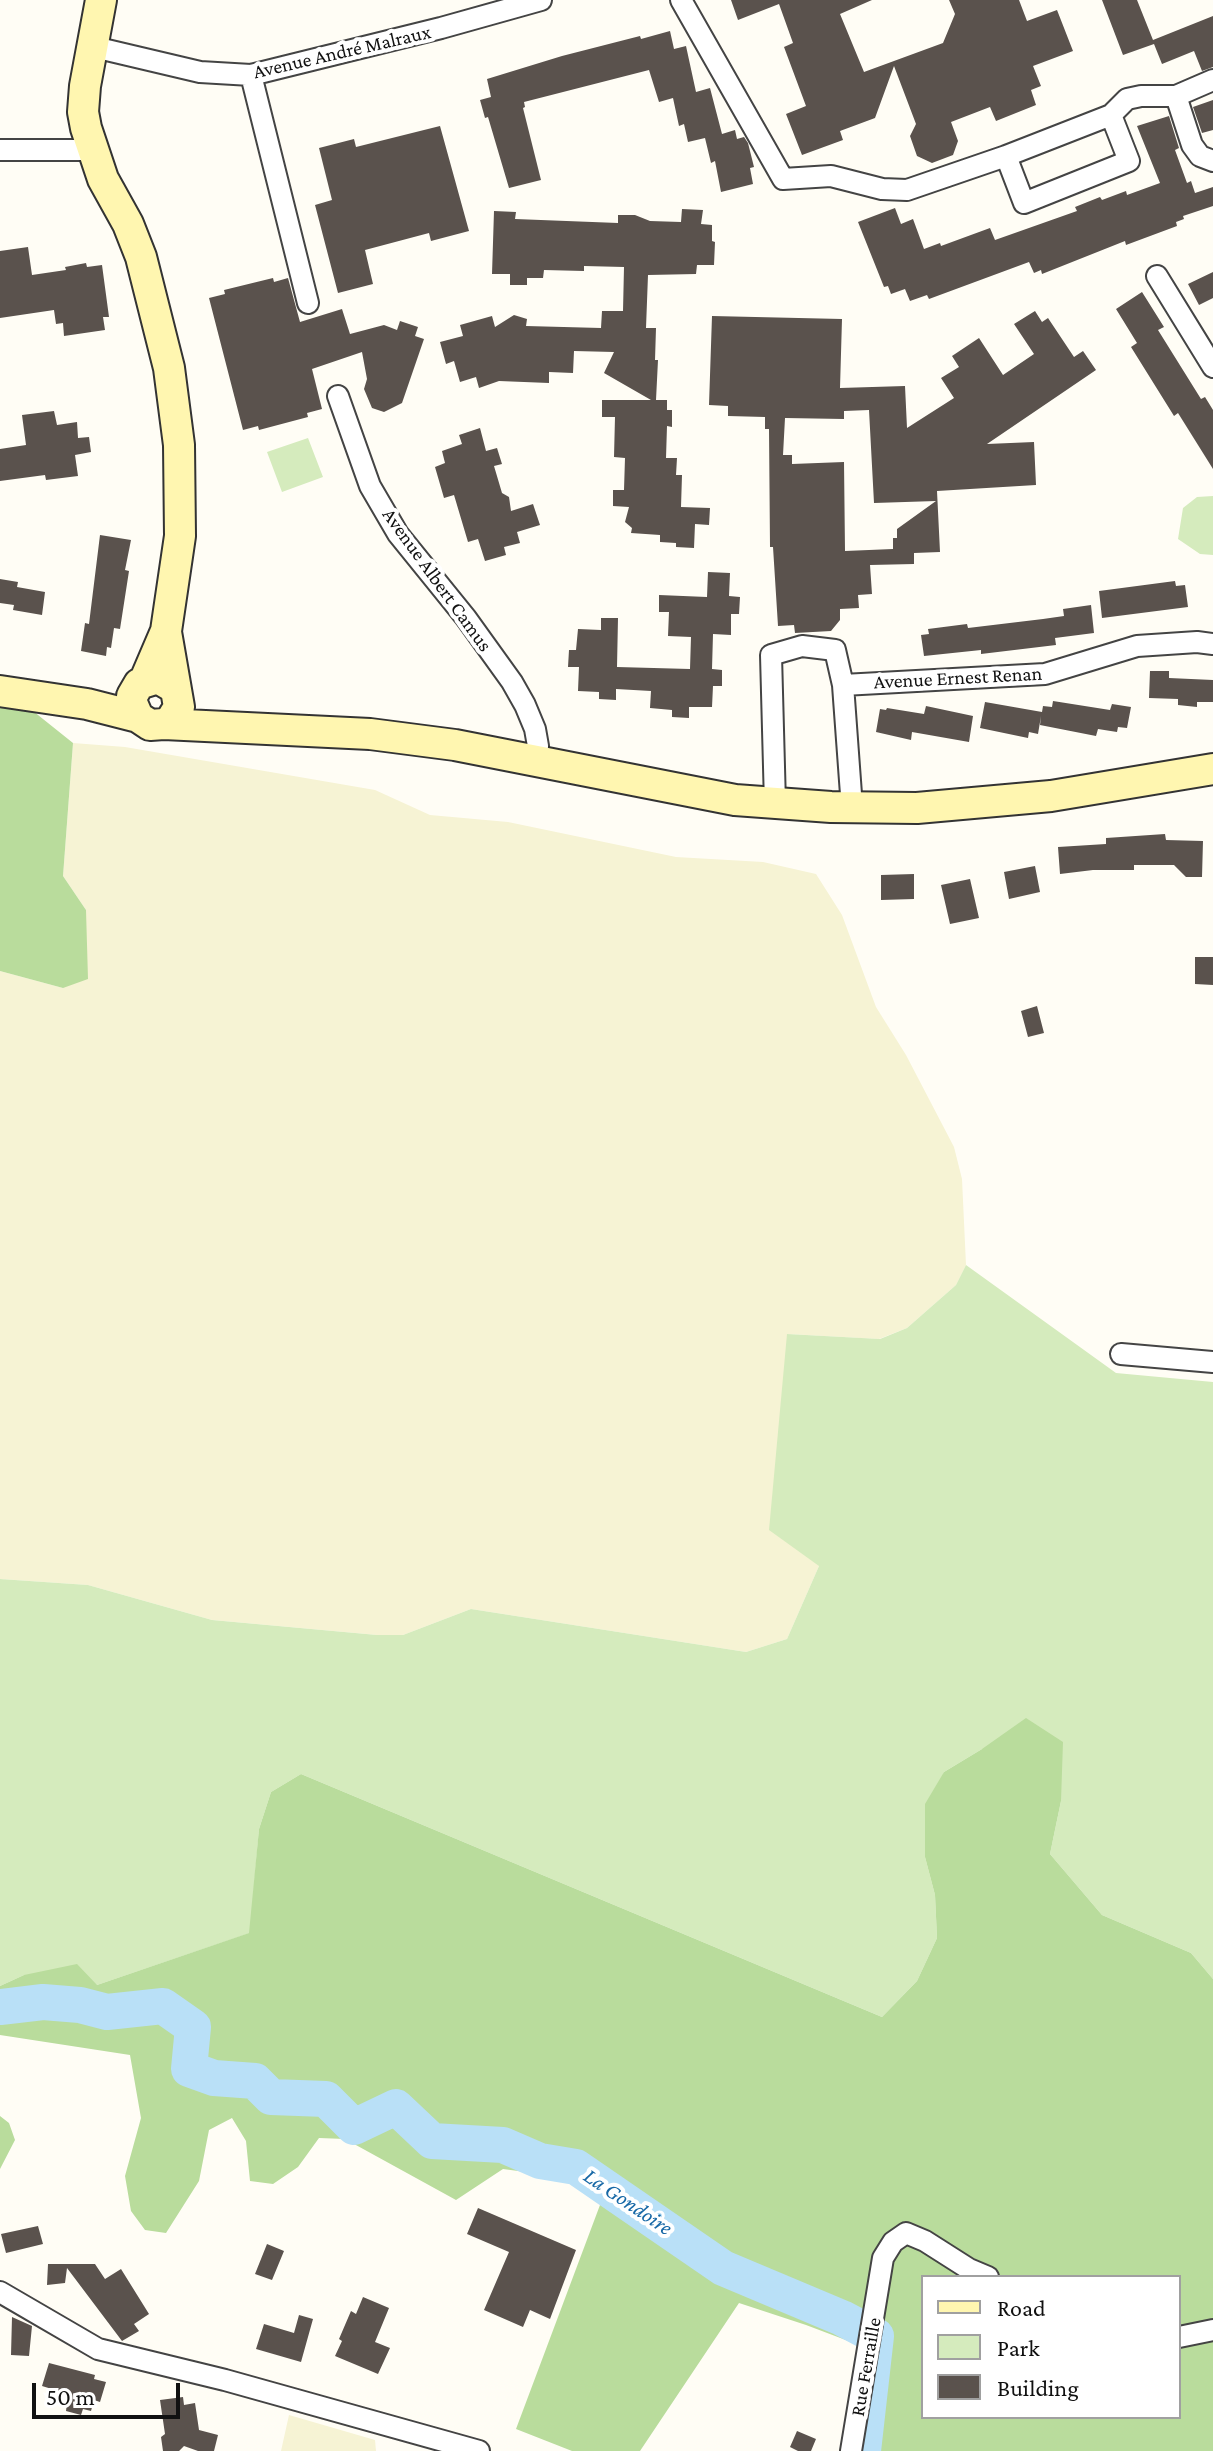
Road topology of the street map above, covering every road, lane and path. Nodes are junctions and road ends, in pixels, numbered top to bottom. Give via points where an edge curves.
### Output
1 (101, 0) edge
2 (541, 0) edge
3 (681, 0) edge
4 (94, 47) junction
5 (251, 75) junction
6 (1213, 80) edge
7 (1176, 96) junction
8 (1111, 115) junction
9 (0, 150) edge
10 (92, 150) junction
11 (1006, 156) junction
12 (1213, 161) edge
13 (1157, 276) dead end
14 (308, 303) dead end
15 (1212, 361) edge
16 (338, 396) dead end
17 (1213, 644) edge
18 (843, 685) junction
19 (0, 691) edge
20 (156, 700) junction
21 (537, 760) junction
22 (1213, 769) edge
23 (775, 804) junction
24 (841, 808) junction
25 (1121, 1354) dead end
26 (1213, 1362) edge
27 (984, 2275) edge
28 (0, 2292) edge
29 (1213, 2330) edge
30 (1181, 2337) edge
31 (479, 2451) edge
32 (851, 2451) edge

1 - 4 main road
2 - 5 street, Avenue André Malraux
3 - 11 street via 783,179 831,176 907,190
4 - 5 street, Avenue André Malraux via 200,72
4 - 10 main road via 83,112
5 - 14 street
6 - 7 street
7 - 8 street via 1127,99
7 - 12 street via 1192,145
8 - 11 street
8 - 11 street via 1129,161 1024,203
9 - 10 street
10 - 20 main road via 141,257 169,368 179,445 180,536
13 - 15 street
16 - 21 street, Avenue Albert Camus via 370,486 398,534 512,682 535,729
17 - 18 street, Avenue Ernest Renan via 1137,646 1045,674
18 - 23 street via 835,650 802,646 771,655
18 - 24 street
19 - 20 main road via 87,704
20 - 21 main road via 245,729 370,734
21 - 23 main road
22 - 24 main road via 1051,796 917,808
23 - 24 main road
25 - 26 street
27 - 32 street, Rue Ferraille via 906,2233 893,2242 883,2258
28 - 31 street via 98,2349
29 - 30 street

